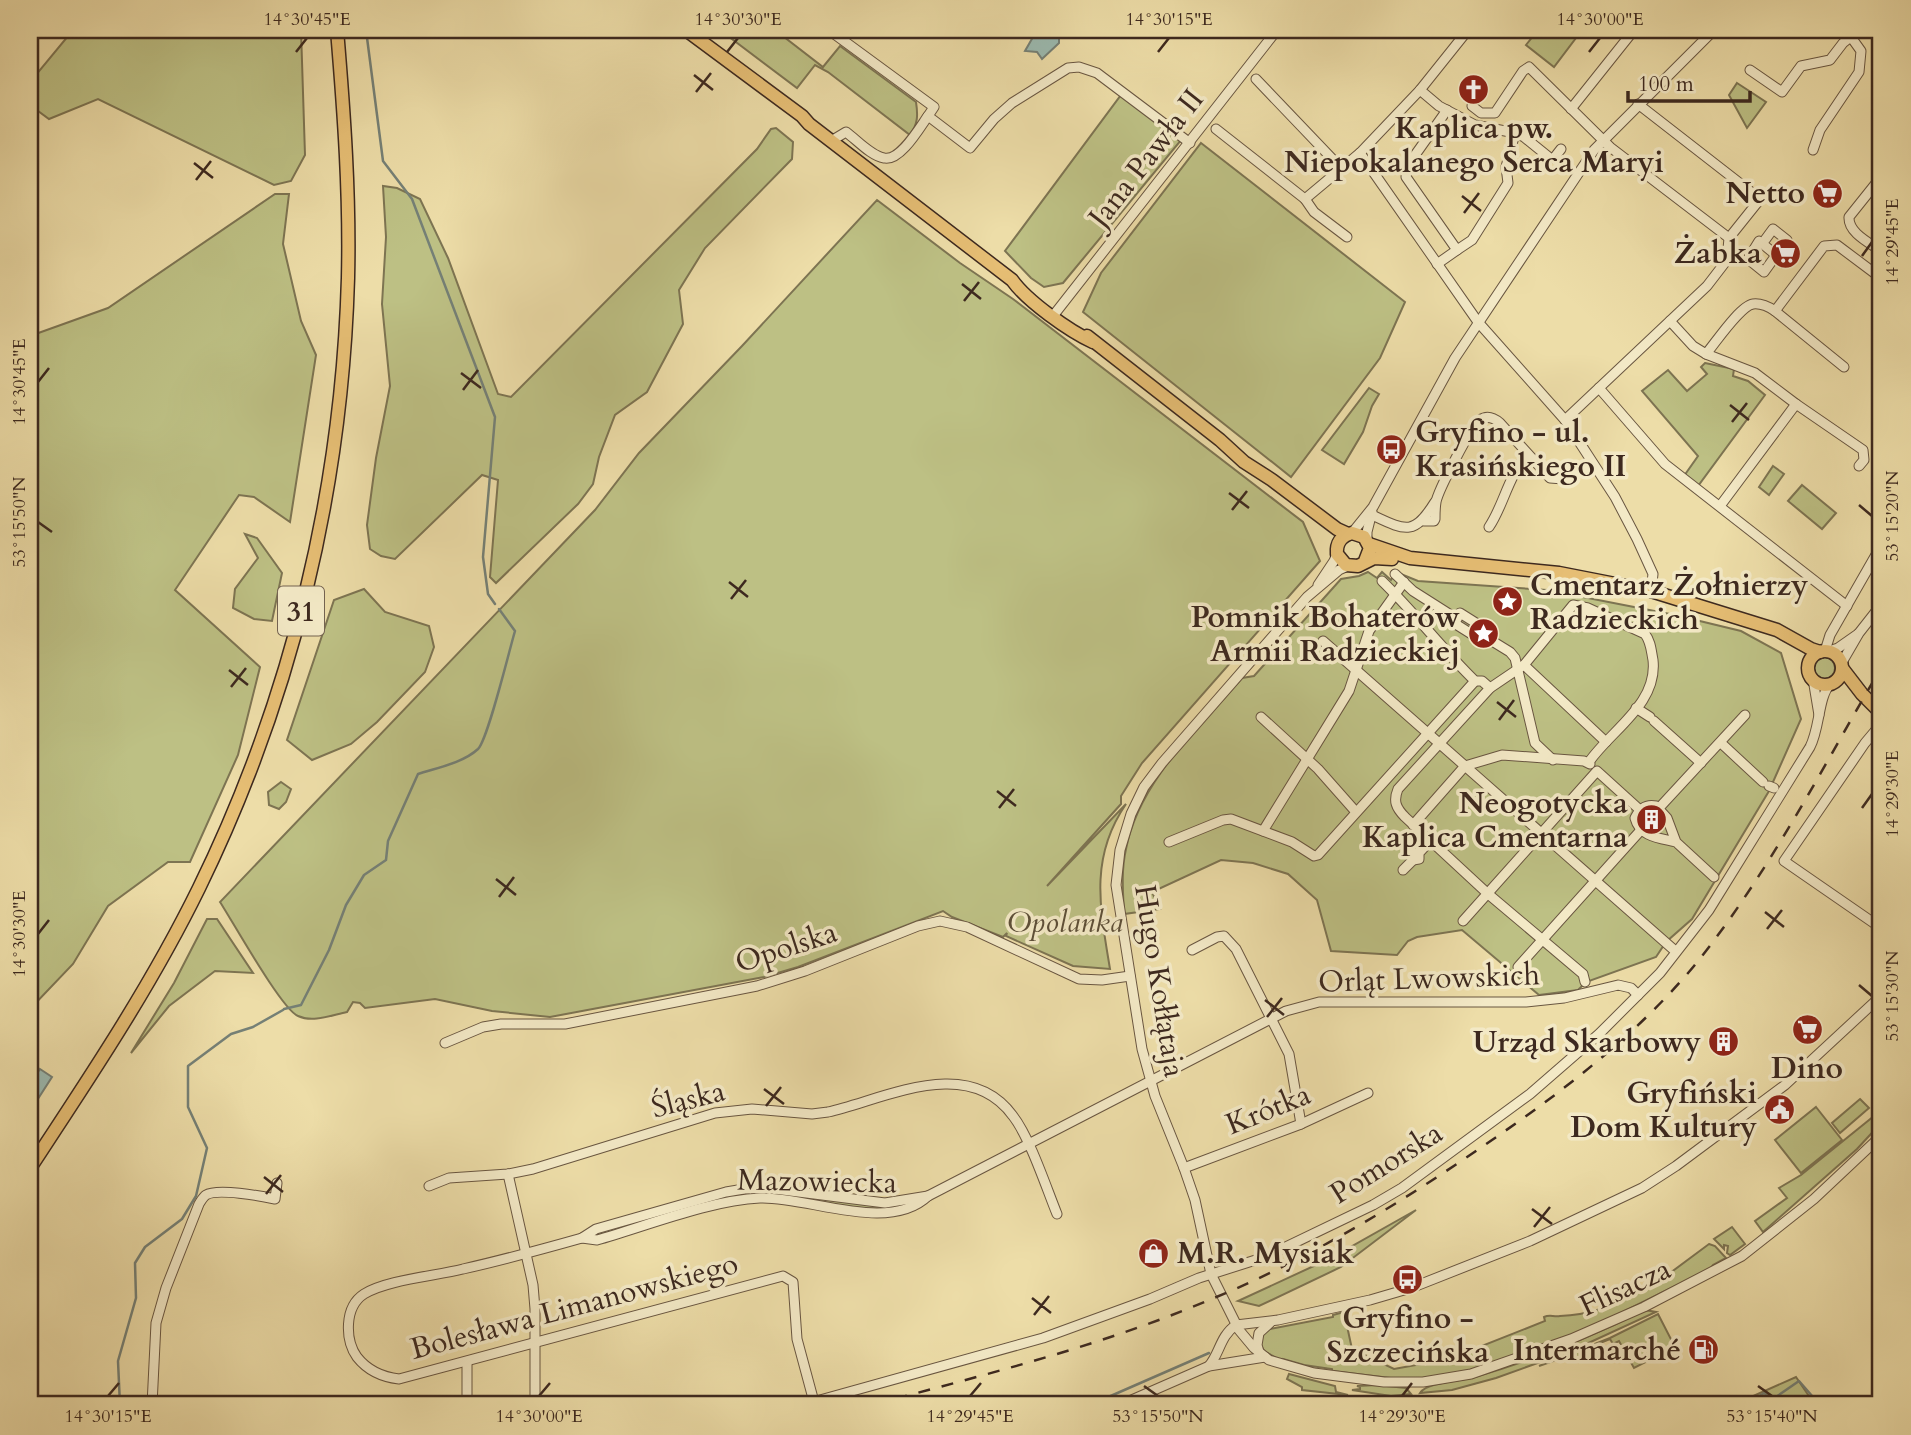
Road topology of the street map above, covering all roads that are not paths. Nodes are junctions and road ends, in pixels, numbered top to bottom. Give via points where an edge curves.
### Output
1 (337, 30) edge
2 (686, 30) edge
3 (829, 30) edge
4 (1276, 30) edge
5 (1468, 30) edge
6 (1634, 30) edge
7 (1714, 30) edge
8 (1849, 33) edge
9 (1750, 70) dead end
10 (1256, 79) dead end
11 (1420, 89) junction
12 (1638, 104) junction
13 (1472, 106) dead end
14 (1571, 109) junction
15 (1447, 110) junction
16 (931, 112) junction
17 (1216, 129) dead end
18 (1515, 133) junction
19 (1602, 140) junction
20 (831, 141) junction
21 (1189, 143) junction
22 (1561, 149) dead end
23 (1812, 150) dead end
24 (1360, 153) junction
25 (1341, 168) junction
26 (1881, 177) edge
27 (1305, 199) junction
28 (1347, 237) dead end
29 (1729, 238) junction
30 (1762, 244) junction
31 (1457, 250) junction
32 (1881, 251) edge
33 (1776, 255) junction
34 (1437, 264) junction
35 (1881, 278) edge
36 (1775, 311) junction
37 (1056, 313) junction
38 (1670, 321) junction
39 (1478, 322) junction
40 (1706, 354) junction
41 (1844, 367) dead end
42 (1599, 388) junction
43 (1796, 404) junction
44 (1565, 420) junction
45 (1528, 455) junction
46 (1593, 464) junction
47 (1859, 466) dead end
48 (1720, 506) junction
49 (1312, 511) junction
50 (1372, 511) junction
51 (1489, 527) dead end
52 (1350, 534) junction
53 (1368, 543) junction
54 (1881, 546) edge
55 (1337, 550) junction
56 (1410, 558) junction
57 (1365, 561) junction
58 (1348, 566) junction
59 (1395, 574) dead end
60 (1382, 581) dead end
61 (1404, 582) junction
62 (1317, 587) junction
63 (1651, 591) junction
64 (1395, 594) junction
65 (1881, 605) edge
66 (1847, 606) junction
67 (1762, 626) junction
68 (1859, 633) junction
69 (1323, 641) dead end
70 (1825, 651) junction
71 (1808, 664) junction
72 (1841, 666) junction
73 (1521, 668) junction
74 (1356, 670) junction
75 (1813, 679) junction
76 (1475, 681) junction
77 (1831, 683) junction
78 (1490, 688) junction
79 (1862, 694) junction
80 (1636, 708) junction
81 (1881, 713) edge
82 (1745, 715) dead end
83 (1261, 716) dead end
84 (1819, 718) junction
85 (1881, 724) edge
86 (1429, 733) junction
87 (1440, 743) junction
88 (1606, 743) junction
89 (1721, 743) junction
90 (1307, 759) junction
91 (1553, 760) junction
92 (1589, 762) junction
93 (1701, 762) junction
94 (1465, 766) junction
95 (1597, 771) junction
96 (1769, 785) dead end
97 (1659, 808) junction
98 (1640, 810) junction
99 (1356, 812) junction
100 (1667, 818) junction
101 (1413, 825) junction
102 (1641, 830) junction
103 (1263, 831) junction
104 (1541, 834) junction
105 (1652, 836) junction
106 (1430, 841) junction
107 (1169, 842) dead end
108 (1676, 842) junction
109 (1403, 870) dead end
110 (1714, 877) dead end
111 (1595, 881) junction
112 (1487, 893) junction
113 (1463, 921) dead end
114 (1881, 928) edge
115 (1544, 940) junction
116 (1673, 949) dead end
117 (1192, 950) dead end
118 (1518, 967) dead end
119 (1130, 976) junction
120 (1586, 982) dead end
121 (1638, 995) junction
122 (1881, 996) edge
123 (1272, 1019) junction
124 (445, 1043) dead end
125 (1150, 1082) junction
126 (1368, 1093) dead end
127 (1301, 1124) junction
128 (1881, 1136) edge
129 (1028, 1145) junction
130 (30, 1168) edge
131 (1184, 1168) junction
132 (508, 1174) junction
133 (277, 1183) dead end
134 (429, 1186) dead end
135 (1057, 1214) dead end
136 (526, 1254) junction
137 (1211, 1274) junction
138 (363, 1295) joint
139 (1278, 1320) junction
140 (1236, 1325) junction
141 (535, 1342) junction
142 (1262, 1355) junction
143 (467, 1362) junction
144 (1209, 1366) junction
145 (814, 1402) junction
146 (152, 1405) edge
147 (467, 1405) edge
148 (534, 1405) edge
149 (802, 1405) edge
150 (1120, 1405) edge

1 - 130 main road, 31 via 348,188 346,320 335,434 303,605 255,758 198,891 147,986
2 - 20 main road
3 - 16 street
4 - 21 street, Jana Pawła II
5 - 11 street
6 - 14 street
7 - 12 street
8 - 9 street via 1830,60 1801,66 1782,92
8 - 23 street via 1861,51 1859,72
10 - 25 street
11 - 15 street
11 - 24 street
12 - 19 street
12 - 29 street via 1755,195 1756,203
13 - 14 street via 1481,113 1495,113 1529,67
14 - 19 street
15 - 18 street via 1475,125
15 - 31 street via 1408,165 1406,177
16 - 20 street via 893,158 884,159 846,132
16 - 21 street via 970,148 1012,103 1068,68 1079,67 1097,73
17 - 27 street
18 - 22 street via 1550,158
18 - 31 street via 1506,167 1508,183 1472,240
19 - 29 street
19 - 39 street
20 - 37 main road via 1012,280 1025,295
21 - 37 street, Jana Pawła II
24 - 25 street
24 - 34 street
25 - 27 street
26 - 32 street via 1849,217 1852,229
27 - 28 street via 1314,212
29 - 38 street via 1722,267
30 - 33 street
30 - 33 street via 1773,229 1787,240
30 - 33 street via 1759,241 1748,259 1764,272
31 - 34 street
34 - 39 street
35 - 36 street via 1837,244 1830,244
36 - 40 street via 1749,305
36 - 41 street
37 - 49 main road via 1077,334 1248,457
38 - 40 street
38 - 42 street
39 - 44 street
39 - 50 street
40 - 43 street via 1755,373
42 - 44 street
42 - 48 street via 1665,464
43 - 47 street via 1863,450
43 - 48 street
44 - 46 street
45 - 46 street via 1557,480
45 - 50 street via 1496,419 1484,418 1451,468 1436,501 1434,521 1407,527
45 - 51 street
46 - 63 street via 1637,538 1653,574
48 - 66 street
49 - 52 main road
49 - 55 main road
50 - 52 street
50 - 53 street
52 - 53 main road via 1362,536
52 - 55 main road via 1340,539
53 - 56 main road
53 - 57 main road via 1370,553
54 - 66 street
55 - 58 main road
55 - 62 street, Hugo Kołłątaja
56 - 57 main road
56 - 63 main road via 1559,573
57 - 58 main road
58 - 62 street, Hugo Kołłątaja
59 - 61 street
60 - 64 street
61 - 64 street
61 - 73 street via 1457,618 1454,623 1510,652
62 - 119 street, Hugo Kołłątaja via 1162,763 1130,814 1116,884
63 - 67 main road
64 - 74 street via 1369,631
64 - 76 street
65 - 68 street
66 - 70 street
67 - 70 main road
67 - 71 main road via 1790,643
68 - 70 street via 1835,650
68 - 72 street
69 - 74 street
70 - 71 main road
70 - 72 main road via 1837,656
71 - 75 main road
72 - 77 main road via 1839,677
72 - 79 main road
73 - 78 street
73 - 80 street via 1573,605 1588,608 1633,627 1650,641 1654,677
73 - 88 street
73 - 91 street via 1535,743
74 - 86 street
74 - 90 street via 1349,691
75 - 77 main road
75 - 84 street, Pomorska
76 - 78 street
76 - 86 street
77 - 79 main road via 1840,682
77 - 84 street, Pomorska
78 - 87 street
79 - 81 main road
80 - 88 street
80 - 93 street
82 - 89 street
83 - 90 street
84 - 121 street, Pomorska via 1810,747 1715,900
85 - 114 street via 1784,861
86 - 87 street
86 - 99 street
87 - 94 street
87 - 101 street via 1395,797 1399,810
88 - 92 street
89 - 93 street
89 - 96 street
90 - 99 street
90 - 103 street
91 - 92 street
91 - 94 street via 1502,755
92 - 95 street
93 - 97 street
94 - 101 street
94 - 104 street
95 - 98 street
95 - 104 street
97 - 98 street via 1649,805
97 - 100 street
98 - 102 street via 1635,818
99 - 103 street via 1314,856
100 - 105 street via 1660,834
100 - 108 street
101 - 106 street
102 - 105 street
102 - 111 street
103 - 107 street via 1231,819
104 - 111 street
104 - 112 street
105 - 108 street
106 - 109 street
106 - 112 street
108 - 110 street
111 - 115 street
111 - 116 street
112 - 113 street
112 - 115 street
115 - 118 street
115 - 120 street via 1583,974
117 - 123 street via 1216,937 1230,941
119 - 124 street, Opolska via 1079,979 967,928 940,921 757,986 565,1024 483,1027
119 - 125 street, Hugo Kołłątaja
121 - 123 street, Orląt Lwowskich via 1618,985 1526,1002 1319,1002
121 - 137 street, Pomorska via 1530,1094 1402,1188 1265,1257
122 - 139 street via 1791,1080 1642,1188 1532,1240 1412,1288
123 - 125 street, Orląt Lwowskich
123 - 127 street via 1292,1065
125 - 129 street, Mazowiecka
125 - 131 street, Hugo Kołłątaja
126 - 127 street, Krótka
127 - 131 street, Krótka
128 - 142 street, Flisacza via 1809,1204 1742,1256 1571,1339 1471,1374 1423,1382 1314,1373
129 - 132 street, Śląska via 1013,1116 1000,1103 977,1090 943,1082 828,1112 715,1113
129 - 135 street, Śląska
129 - 136 street, Mazowiecka via 928,1196 885,1203 744,1189 596,1229 582,1238
131 - 137 street, Hugo Kołłątaja
132 - 134 street, Śląska via 449,1178
132 - 136 street
133 - 146 street via 275,1199 213,1193 199,1204 156,1323
136 - 138 street, Mazowiecka via 383,1286
136 - 141 street via 533,1285
137 - 140 street, Hugo Kołłątaja
137 - 145 street, Pomorska via 1028,1343
138 - 143 street, Bolesława Limanowskiego via 349,1316 351,1349 378,1375 399,1379
139 - 140 street
139 - 142 street via 1260,1330 1257,1340
140 - 142 street, Flisacza
140 - 144 street via 1220,1342
141 - 143 street, Bolesława Limanowskiego
141 - 145 street, Bolesława Limanowskiego via 783,1276 793,1282 797,1339
141 - 148 street
142 - 144 street, Flisacza
143 - 147 street
144 - 150 street, Flisacza
145 - 149 street, Pomorska

